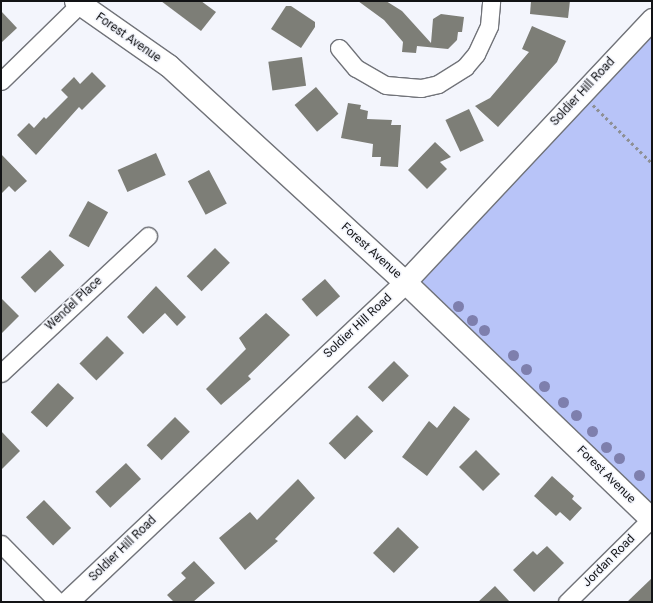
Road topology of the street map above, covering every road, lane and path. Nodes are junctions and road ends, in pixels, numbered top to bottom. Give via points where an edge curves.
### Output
1 (490, 1) edge
2 (78, 3) edge
3 (652, 19) edge
4 (339, 48) dead end
5 (1, 81) edge
6 (582, 94) junction
7 (652, 163) edge
8 (148, 236) dead end
9 (405, 282) junction
10 (1, 373) edge
11 (652, 520) edge
12 (1, 544) edge
13 (58, 602) edge
14 (67, 602) edge
15 (567, 602) edge

1 - 4 street via 489,26 476,54 465,67 438,84 415,88 386,85 356,68
2 - 5 street
2 - 9 main road, Forest Avenue via 169,66
3 - 6 street, Soldier Hill Road
6 - 7 path
6 - 9 street, Soldier Hill Road
8 - 10 street, Wendel Place
9 - 11 main road, Forest Avenue
9 - 14 street, Soldier Hill Road
11 - 15 street, Jordan Road
12 - 13 street

